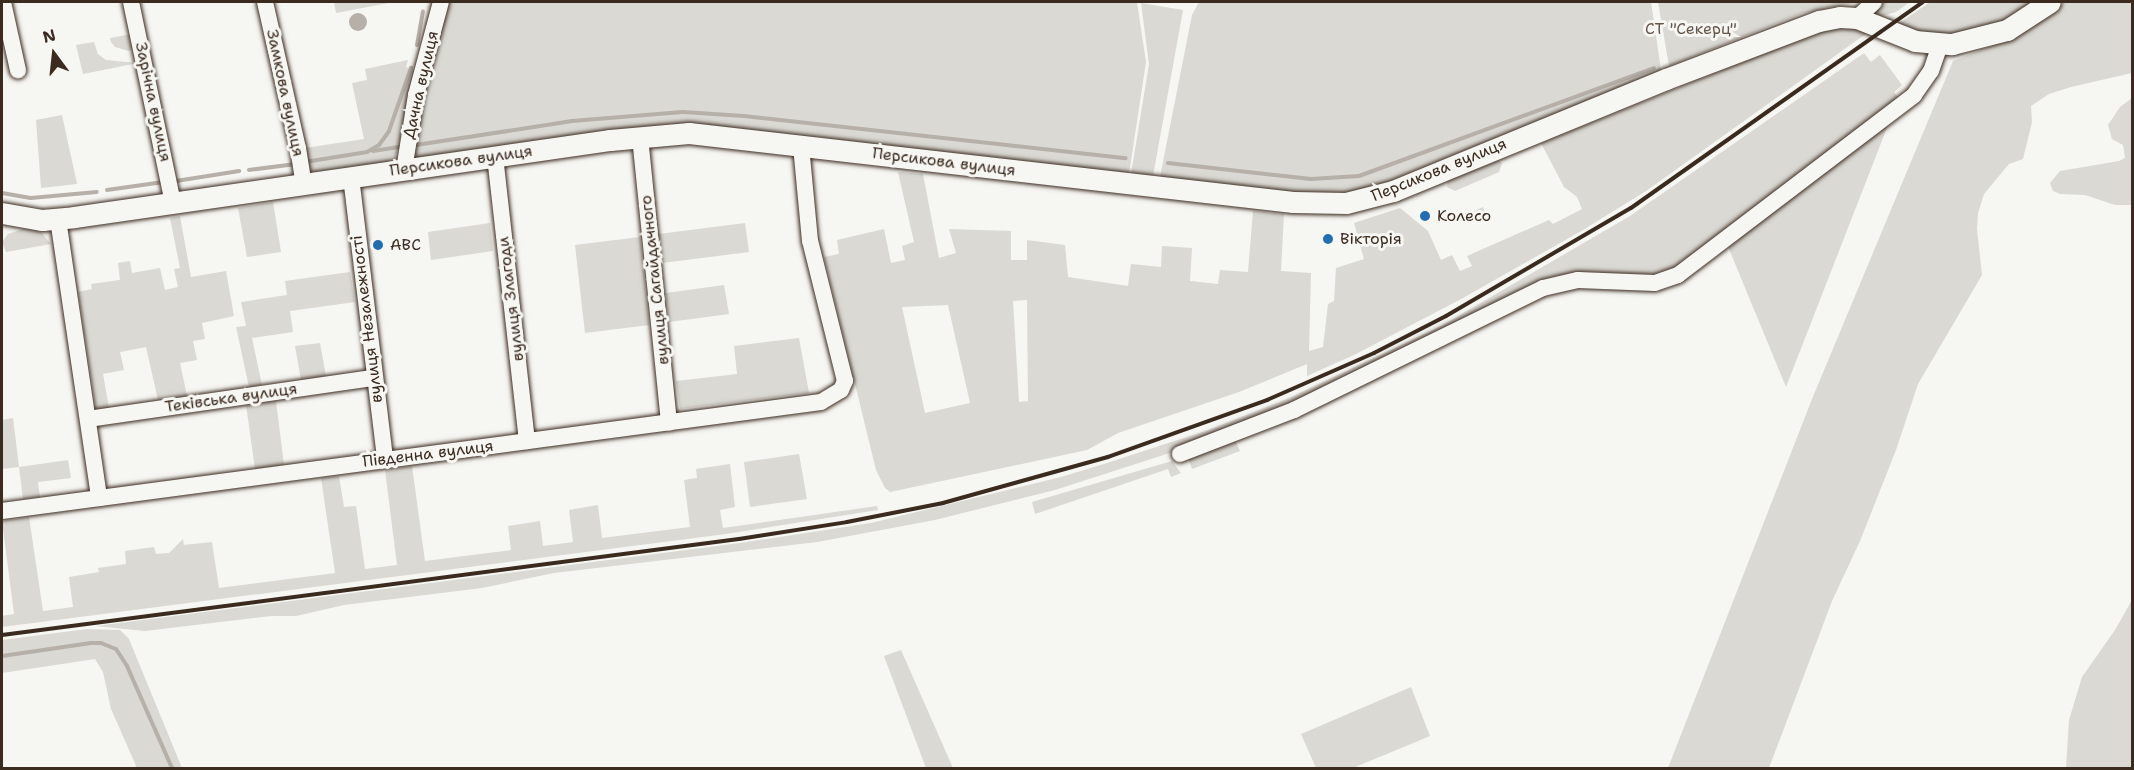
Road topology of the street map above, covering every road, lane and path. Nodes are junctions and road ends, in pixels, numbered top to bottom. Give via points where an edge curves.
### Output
1 (3, 2) edge
2 (131, 2) edge
3 (265, 2) edge
4 (441, 2) edge
5 (1874, 2) edge
6 (2050, 2) edge
7 (1857, 18) junction
8 (1940, 45) junction
9 (18, 70) dead end
10 (640, 137) junction
11 (801, 145) junction
12 (495, 156) junction
13 (404, 170) junction
14 (351, 177) junction
15 (304, 184) junction
16 (173, 203) junction
17 (2, 213) edge
18 (50, 219) junction
19 (374, 378) junction
20 (88, 418) junction
21 (669, 423) junction
22 (527, 441) junction
23 (1180, 454) dead end
24 (385, 460) junction
25 (99, 498) junction
26 (2, 511) edge

1 - 9 street
2 - 16 street, Зарічна вулиця
3 - 15 street, Замкова вулиця
4 - 13 street, Дачна вулиця via 414,105
5 - 7 street
6 - 8 main road, Персикова вулиця via 2007,30
7 - 8 main road, Персикова вулиця via 1915,41
7 - 11 main road, Персикова вулиця via 1840,17 1804,26 1393,191 1346,203 1293,202
8 - 23 street via 1928,76 1914,95 1678,275 1654,283 1578,280 1549,286 1294,410
10 - 11 main road, Персикова вулиця via 704,134
10 - 12 main road, Персикова вулиця
10 - 21 street, вулиця Сагайдачного
11 - 21 street, Південна вулиця via 810,241 845,381 841,390 809,405
12 - 13 main road, Персикова вулиця
12 - 22 street, вулиця Злагоди
13 - 14 main road, Персикова вулиця
14 - 15 main road, Персикова вулиця
14 - 19 street, вулиця Незалежності
15 - 16 main road, Персикова вулиця
16 - 18 main road, Персикова вулиця
17 - 18 main road, Персикова вулиця
18 - 20 street via 61,240
19 - 20 street, Теківська вулиця
19 - 24 street, вулиця Незалежності
20 - 25 street
21 - 22 street, Південна вулиця
22 - 24 street, Південна вулиця
24 - 25 street, Південна вулиця
25 - 26 street, Південна вулиця

